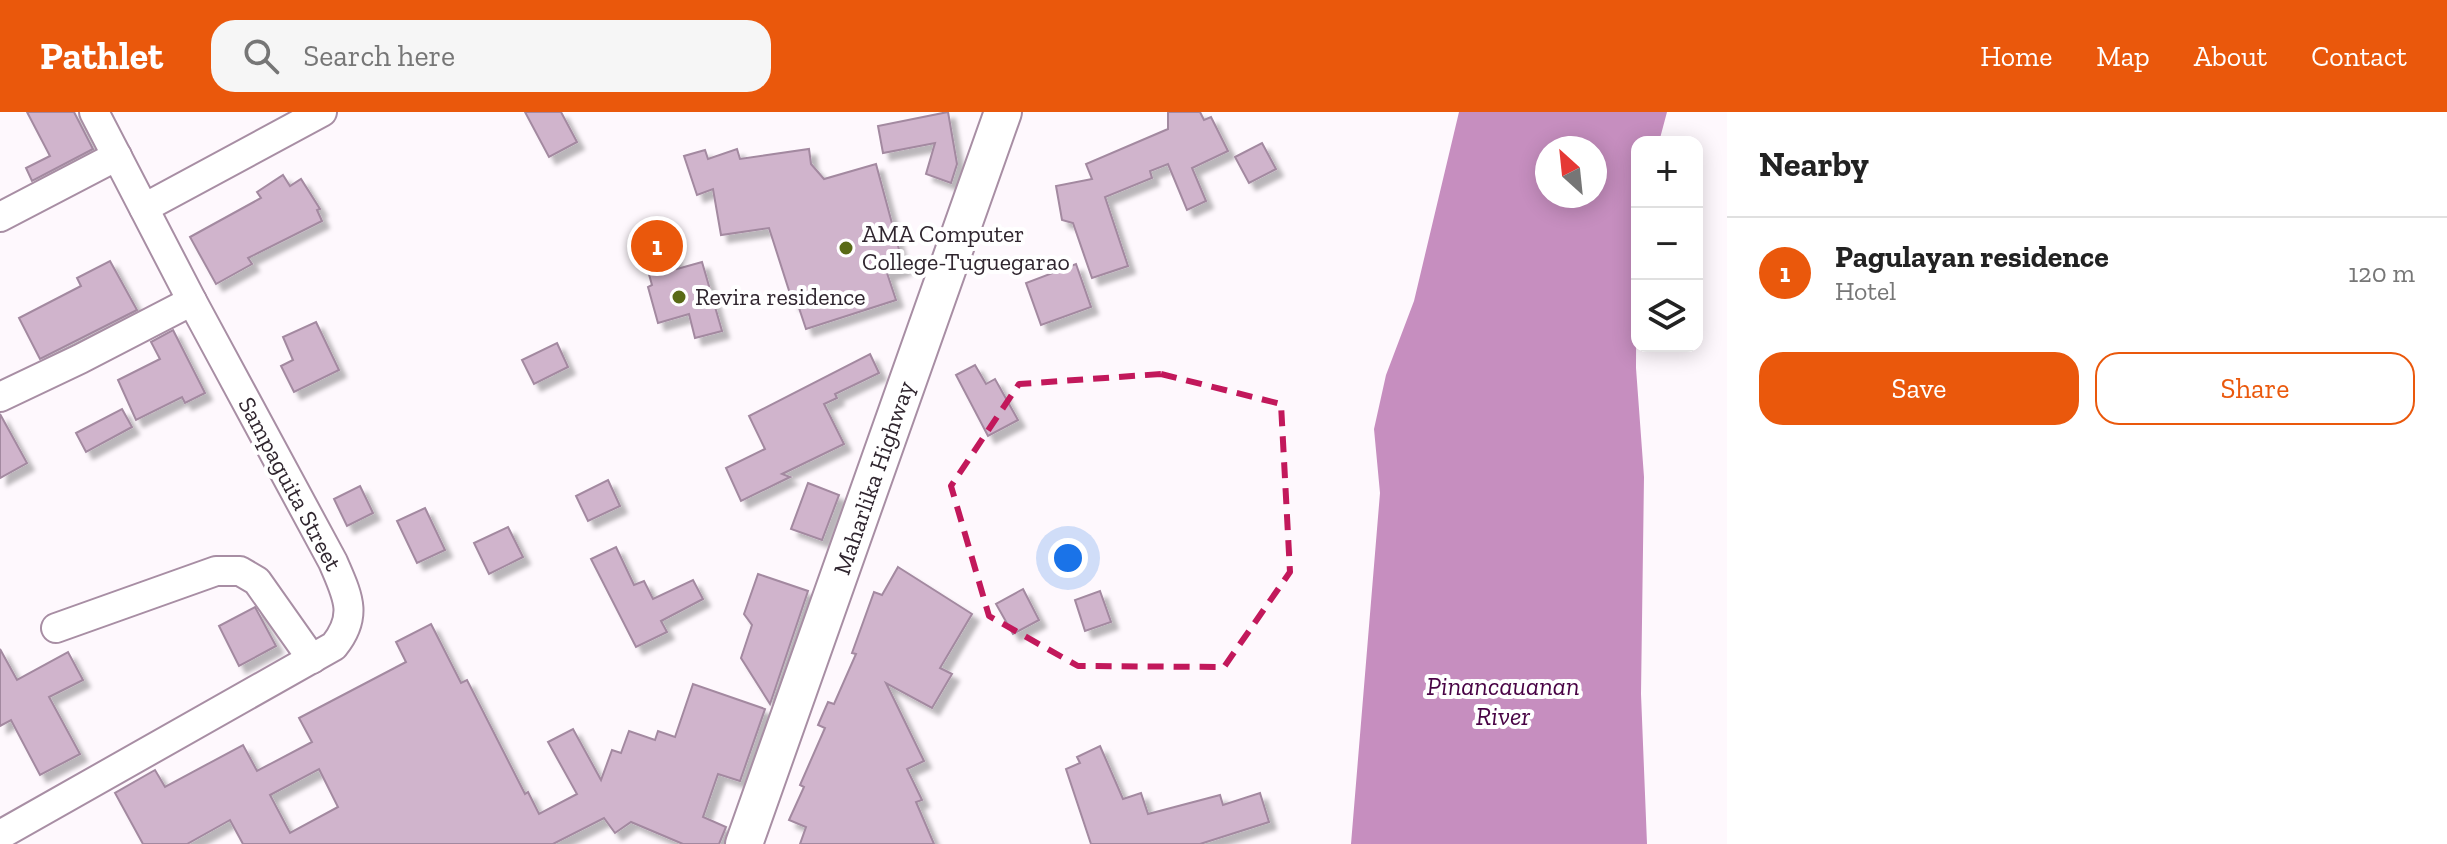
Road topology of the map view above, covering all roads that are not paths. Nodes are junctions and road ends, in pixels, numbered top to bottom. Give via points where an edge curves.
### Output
1 (94, 112) edge
2 (322, 112) edge
3 (1003, 112) edge
4 (117, 156) junction
5 (144, 208) junction
6 (0, 217) edge
7 (192, 301) junction
8 (0, 397) edge
9 (56, 628) dead end
10 (312, 659) junction
11 (0, 835) edge
12 (744, 844) edge

1 - 4 street, Sampaguita Street
2 - 5 street
3 - 12 main road, Maharlika Highway
4 - 5 street, Sampaguita Street
4 - 6 street
5 - 7 street, Sampaguita Street
7 - 8 street
7 - 10 street, Sampaguita Street via 346,592 346,631
9 - 10 street via 216,571 240,571 257,581
10 - 11 street, Sampaguita Street

